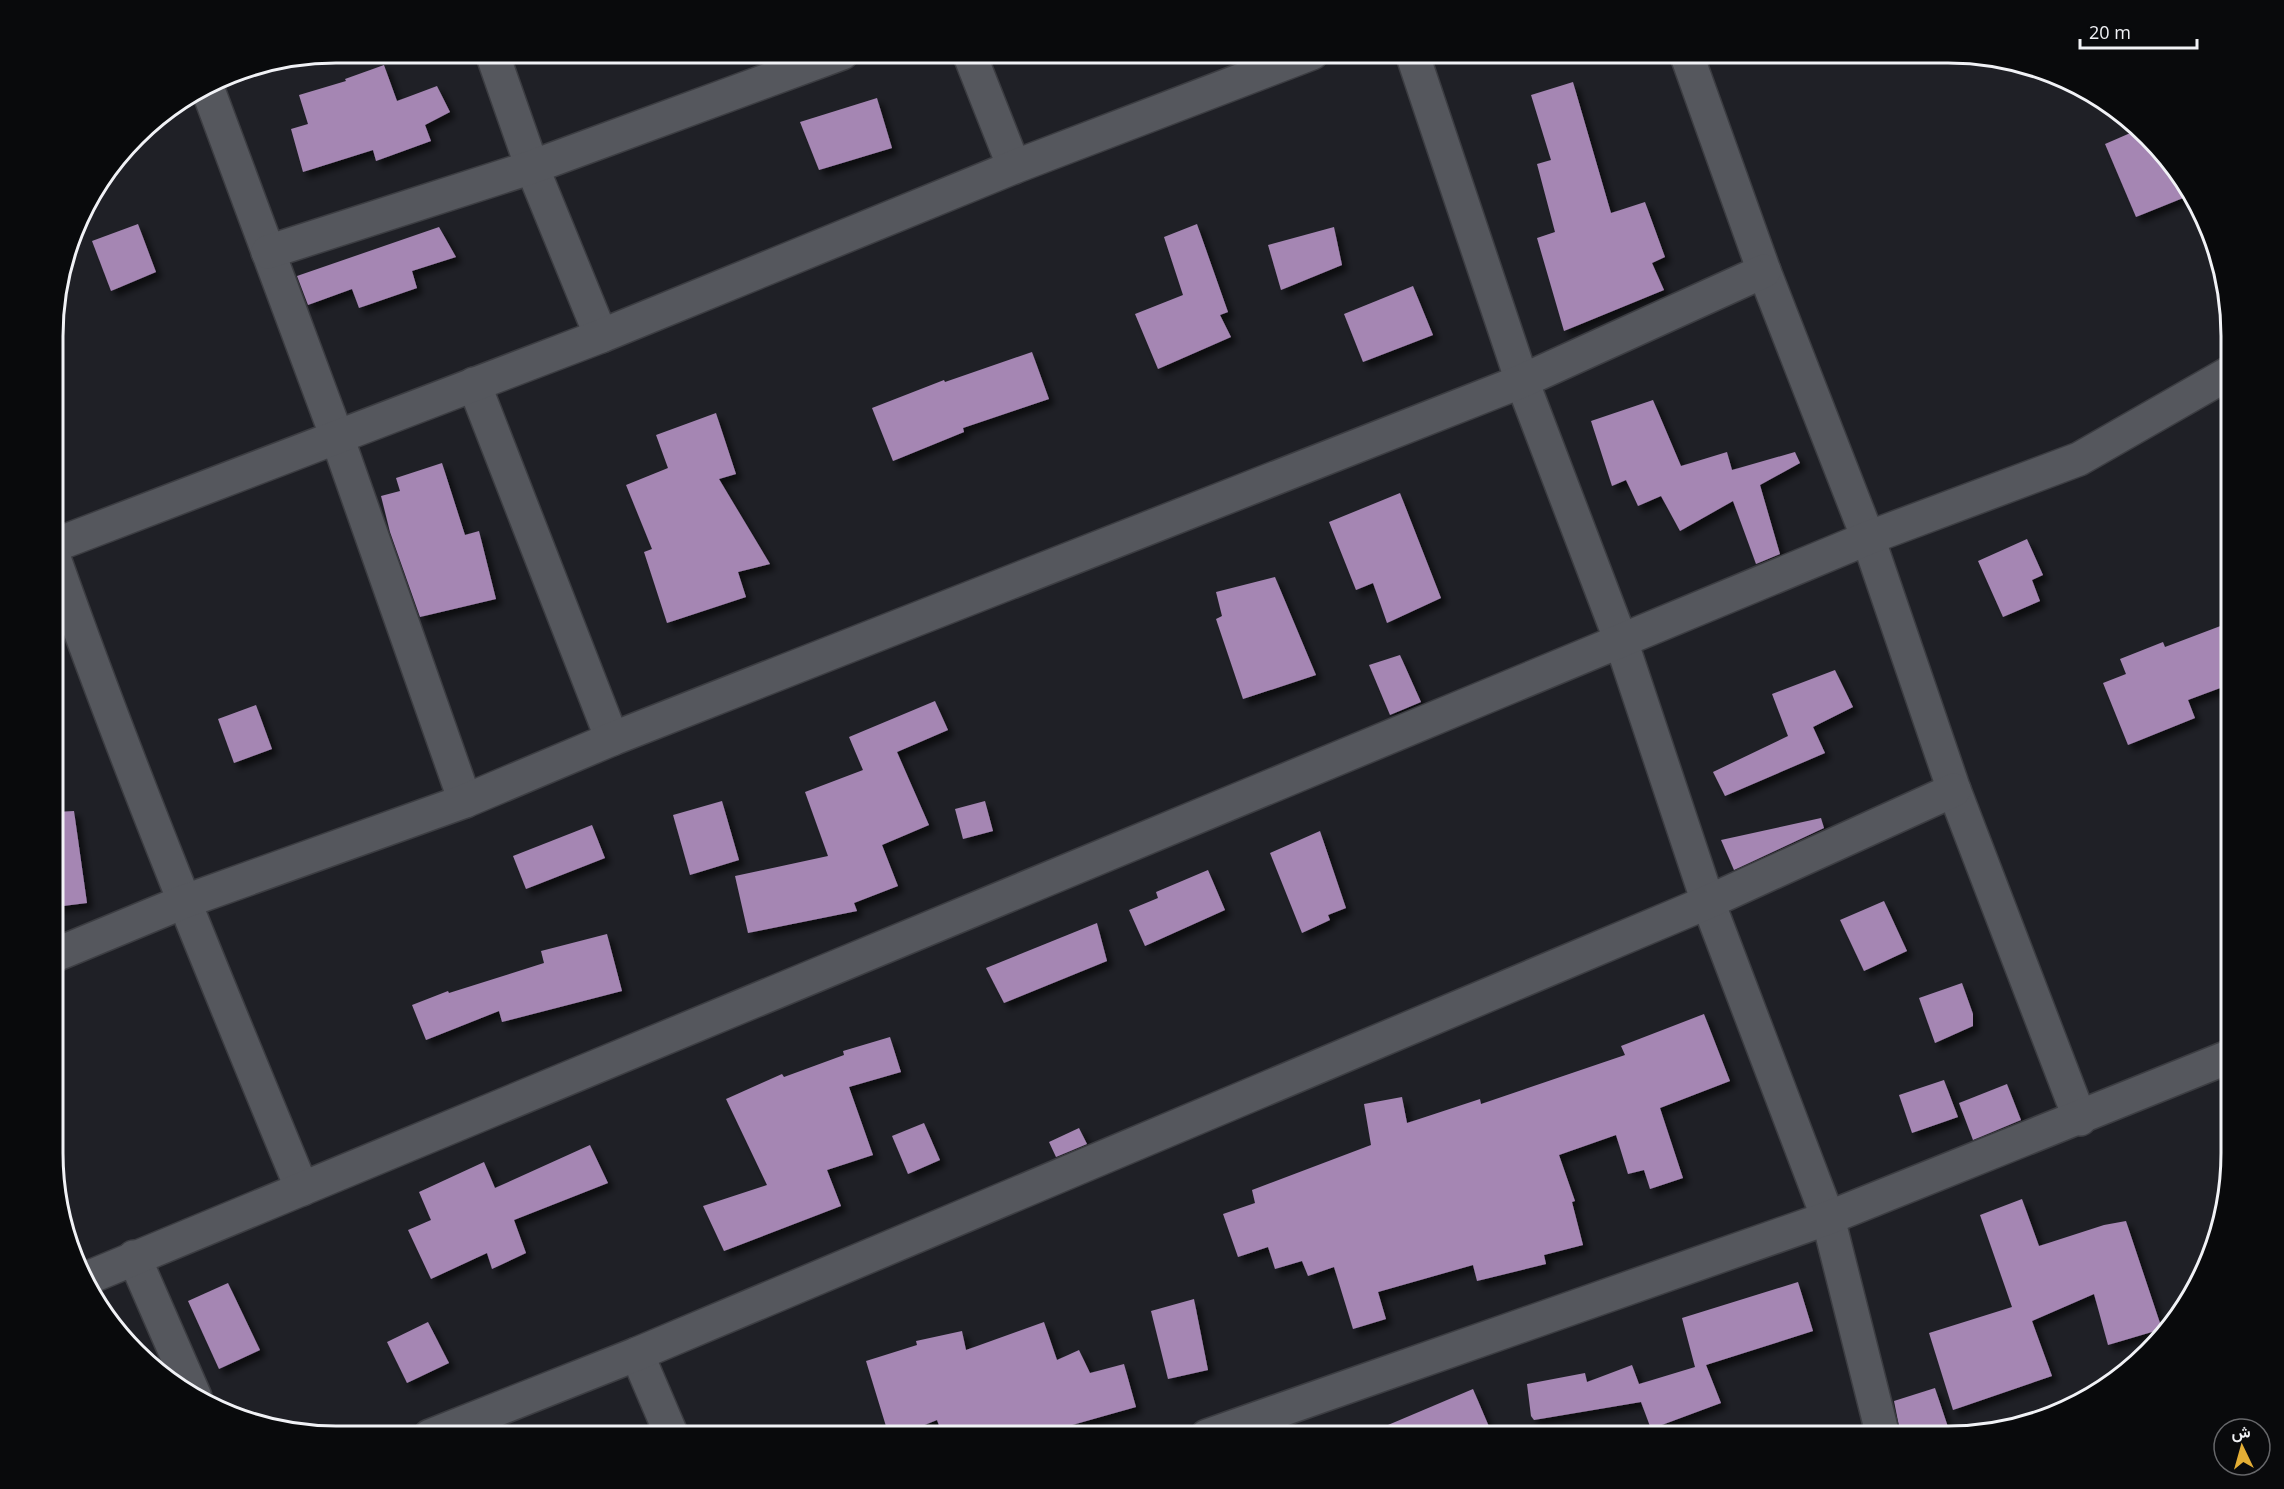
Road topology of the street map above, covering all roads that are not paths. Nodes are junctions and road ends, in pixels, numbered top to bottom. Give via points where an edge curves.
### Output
1 (496, 63) edge
2 (812, 63) edge
3 (973, 63) edge
4 (1283, 63) edge
5 (1416, 63) edge
6 (1690, 63) edge
7 (210, 94) edge
8 (532, 166) junction
9 (1014, 167) junction
10 (268, 252) junction
11 (1764, 271) junction
12 (601, 336) junction
13 (2221, 378) edge
14 (1522, 381) junction
15 (474, 384) junction
16 (337, 437) junction
17 (1868, 538) junction
18 (63, 542) edge
19 (63, 584) edge
20 (1621, 641) junction
21 (612, 739) junction
22 (1954, 790) junction
23 (465, 801) junction
24 (183, 902) junction
25 (1708, 902) junction
26 (63, 951) edge
27 (2221, 1060) edge
28 (2080, 1119) junction
29 (302, 1189) junction
30 (1828, 1218) junction
31 (134, 1257) junction
32 (92, 1275) edge
33 (637, 1354) junction
34 (189, 1383) edge
35 (455, 1426) edge
36 (668, 1426) edge
37 (1235, 1426) edge
38 (1880, 1426) edge

1 - 8 street
2 - 8 street
3 - 9 street
4 - 9 street
5 - 14 street
6 - 11 street
7 - 10 street
8 - 10 street
8 - 12 street
9 - 12 street
10 - 16 street
11 - 14 street
11 - 17 street
12 - 15 street
13 - 17 street via 2079,459
14 - 20 street
14 - 21 street
15 - 16 street
15 - 21 street
16 - 18 street
16 - 23 street
17 - 20 street
17 - 22 street
19 - 24 street
20 - 25 street
20 - 29 street
21 - 23 street
22 - 25 street
22 - 28 street
23 - 24 street
24 - 26 street
24 - 29 street
25 - 30 street
25 - 33 street
27 - 28 street
28 - 30 street
29 - 31 street
30 - 37 street
30 - 38 street
31 - 32 street
31 - 34 street
33 - 35 street
33 - 36 street

